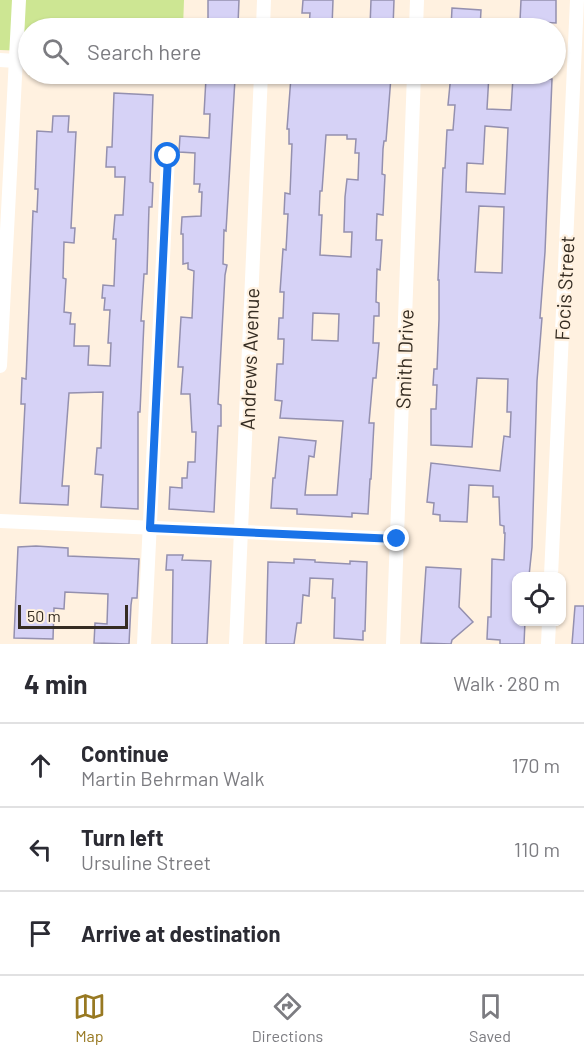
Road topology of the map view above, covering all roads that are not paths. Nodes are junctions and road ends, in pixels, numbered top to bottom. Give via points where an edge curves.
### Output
1 (19, 0) edge
2 (264, 0) edge
3 (417, 0) edge
4 (578, 0) edge
5 (18, 18) edge
6 (263, 18) edge
7 (416, 18) edge
8 (18, 20) edge
9 (0, 60) edge
10 (16, 61) junction
11 (261, 84) edge
12 (414, 84) edge
13 (168, 156) dead end
14 (0, 366) edge
15 (0, 521) edge
16 (150, 528) junction
17 (241, 532) junction
18 (397, 539) junction
19 (551, 572) edge
20 (549, 626) edge
21 (144, 644) edge
22 (236, 644) edge
23 (393, 644) edge
24 (548, 644) edge

1 - 5 street
2 - 6 street
3 - 7 street
4 - 19 street, Focis Street
8 - 10 street
9 - 10 street
10 - 14 street
11 - 17 street, Andrews Avenue
12 - 18 street, Smith Drive
13 - 16 street
15 - 16 street
16 - 17 street
16 - 21 street
17 - 18 street
17 - 22 street, Andrews Avenue
18 - 23 street, Smith Drive
20 - 24 street

